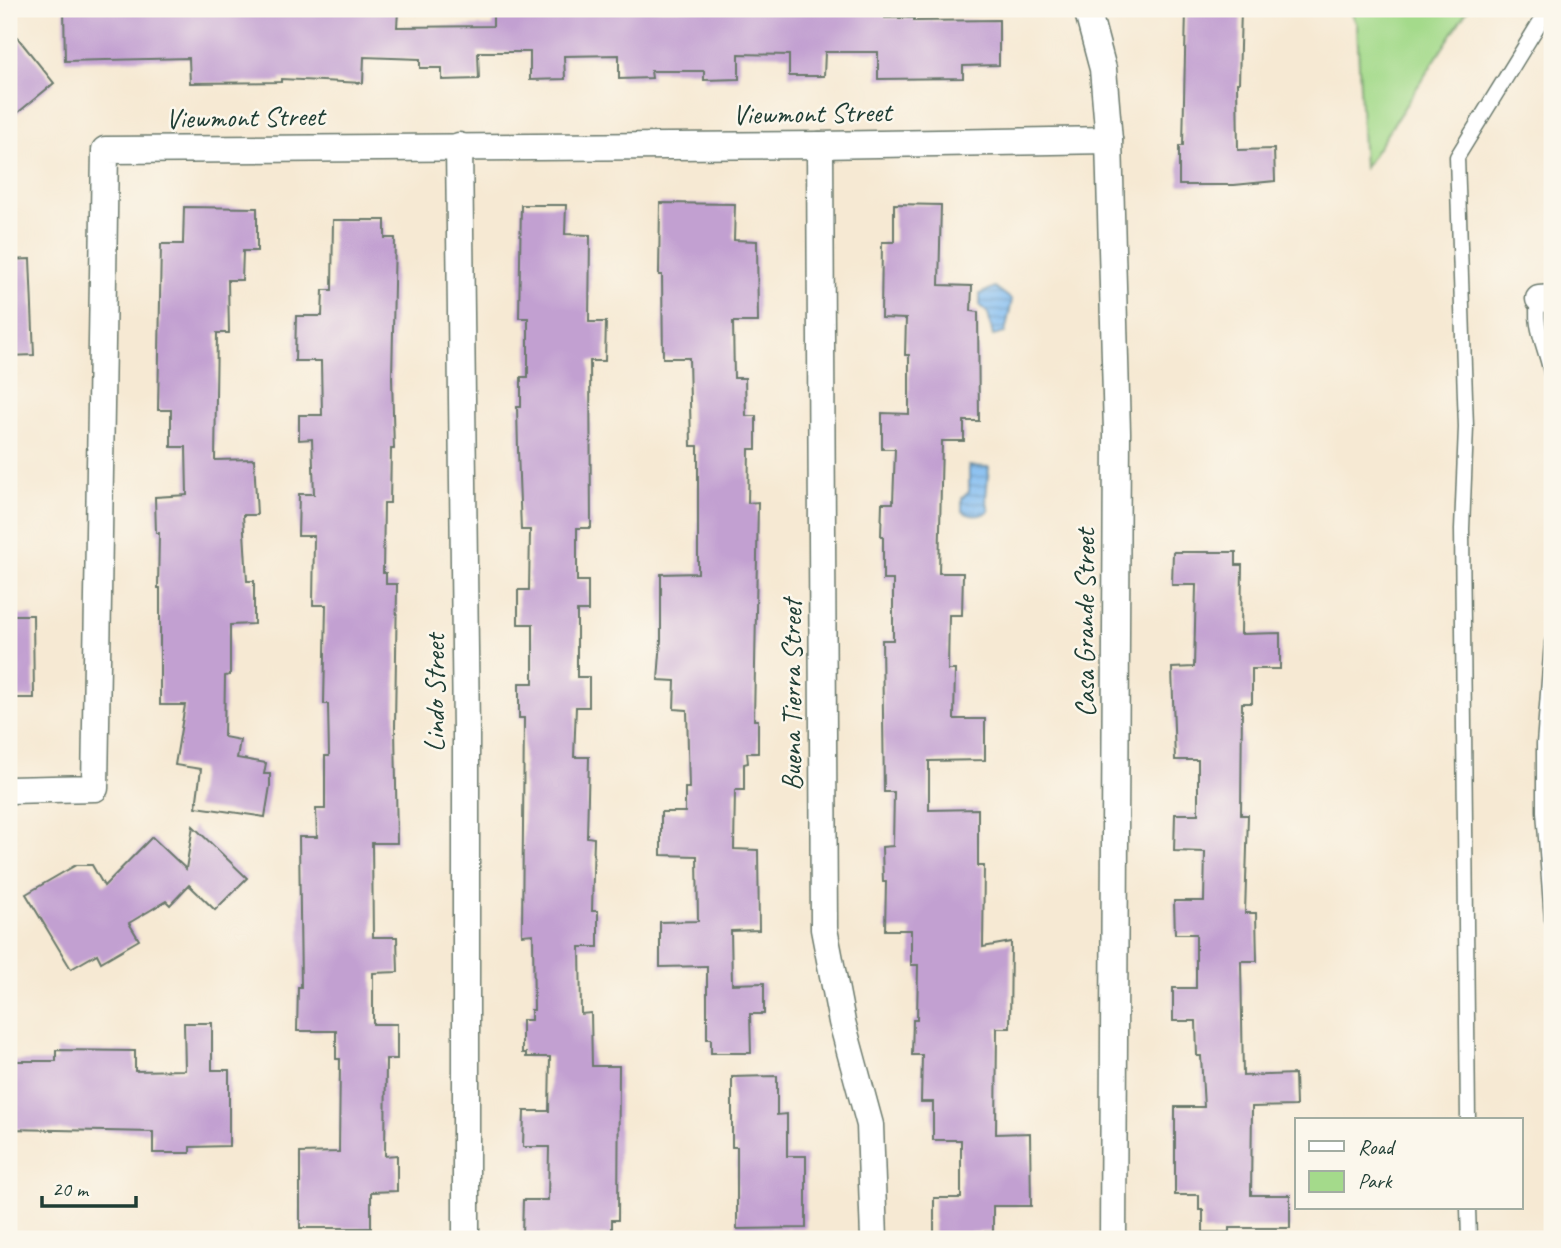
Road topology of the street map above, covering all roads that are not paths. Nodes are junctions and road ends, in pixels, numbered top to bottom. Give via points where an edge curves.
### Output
1 (1087, 9) edge
2 (1548, 9) edge
3 (1109, 140) junction
4 (821, 145) junction
5 (459, 146) junction
6 (1546, 298) edge
7 (1552, 379) edge
8 (1552, 642) edge
9 (9, 790) edge
10 (1552, 920) edge
11 (1468, 1118) edge
12 (1468, 1210) edge
13 (466, 1239) edge
14 (874, 1239) edge
15 (1113, 1239) edge
16 (1469, 1239) edge

1 - 3 street, Casa Grande Street via 1102,69
2 - 11 lane via 1457,158 1466,427 1462,529
3 - 4 street, Viewmont Street
3 - 15 street, Casa Grande Street via 1116,432
4 - 5 street, Viewmont Street
4 - 14 street, Buena Tierra Street via 824,929 842,1022 870,1125
5 - 9 street, Viewmont Street via 105,150 95,788
5 - 13 street, Lindo Street
6 - 7 lane via 1535,313
8 - 10 lane via 1544,811
12 - 16 lane

